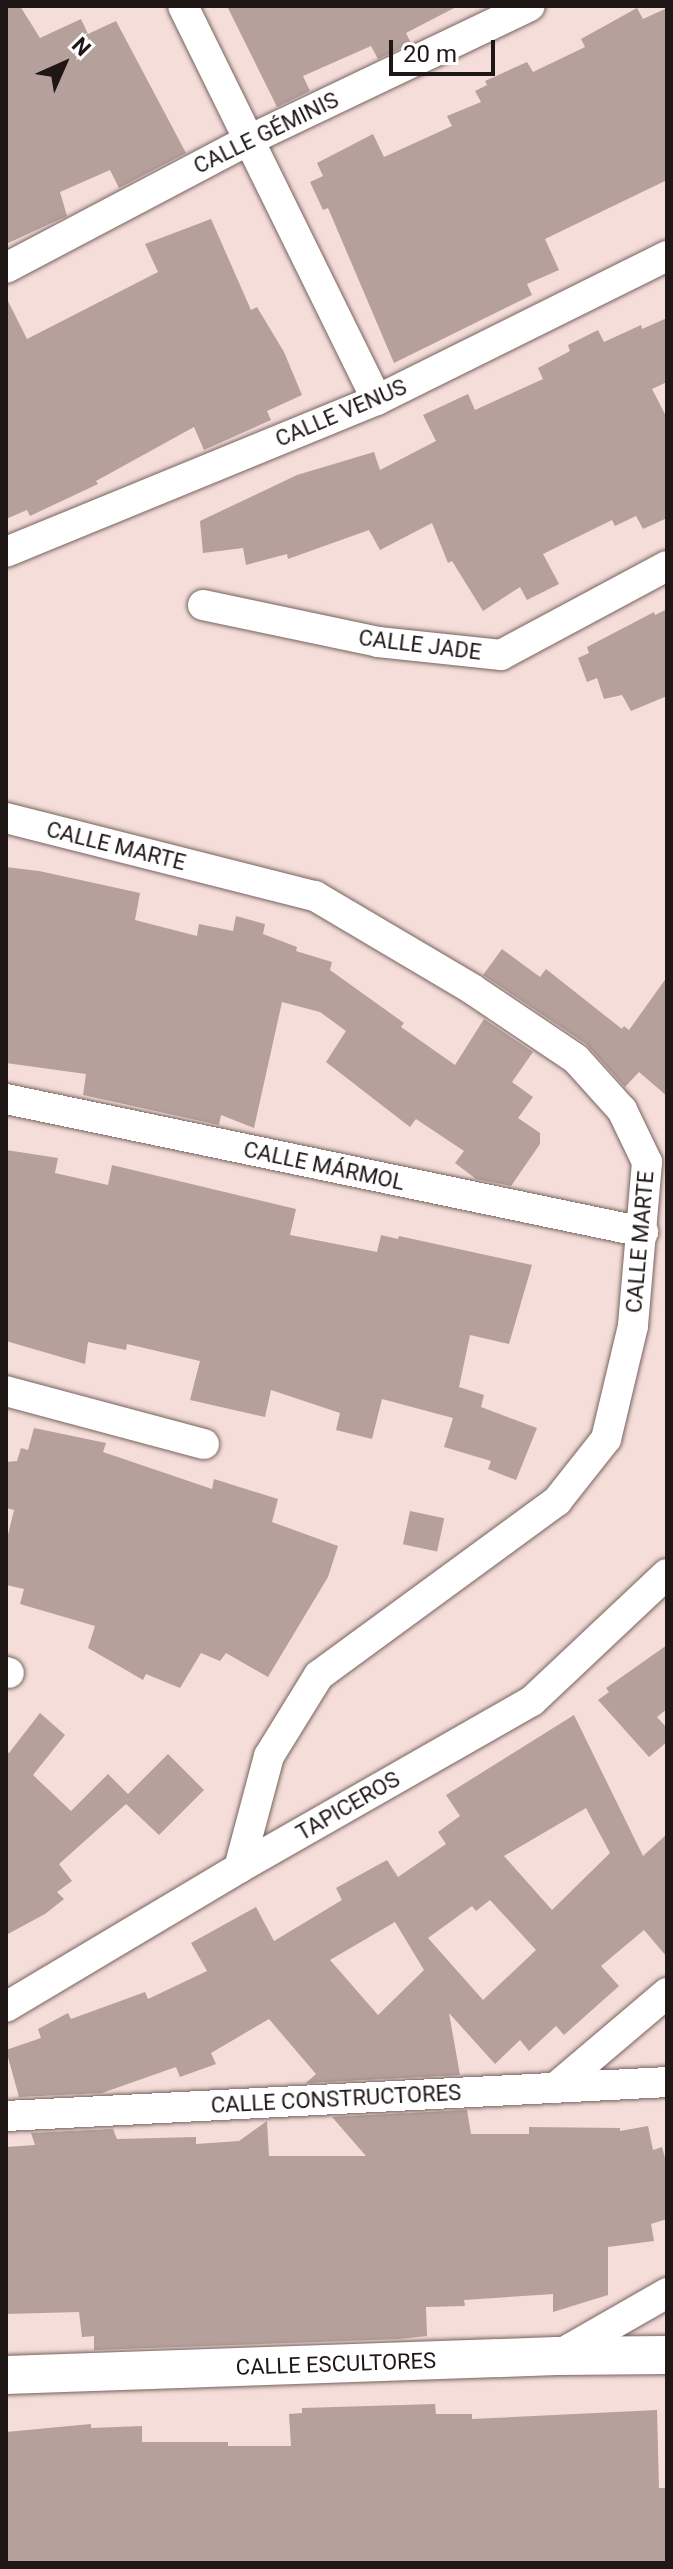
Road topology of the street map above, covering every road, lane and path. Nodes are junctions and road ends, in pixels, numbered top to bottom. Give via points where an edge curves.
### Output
1 (183, 6) edge
2 (530, 6) edge
3 (249, 140) junction
4 (667, 256) edge
5 (6, 268) edge
6 (377, 400) junction
7 (6, 552) edge
8 (667, 566) edge
9 (203, 605) dead end
10 (6, 818) edge
11 (6, 1099) edge
12 (643, 1232) junction
13 (6, 1391) edge
14 (204, 1444) dead end
15 (667, 1574) edge
16 (239, 1868) junction
17 (667, 1993) edge
18 (6, 2007) edge
19 (667, 2082) edge
20 (555, 2088) junction
21 (6, 2116) edge
22 (667, 2293) edge
23 (667, 2355) edge
24 (557, 2356) junction
25 (6, 2375) edge

1 - 3 street
2 - 3 street, CALLE GÉMINIS
3 - 5 street, CALLE GÉMINIS
3 - 6 street
4 - 6 street, CALLE VENUS
6 - 7 street, CALLE VENUS
8 - 9 street, CALLE JADE via 501,655 378,642
10 - 12 street, CALLE MARTE via 315,896 472,989 576,1059 622,1110 647,1162
11 - 12 street, CALLE MÁRMOL
12 - 16 street, CALLE MARTE via 633,1326 606,1439 557,1501 319,1675 269,1756
13 - 14 street
15 - 16 street, TAPICEROS via 532,1701
16 - 18 street, TAPICEROS
17 - 20 street
19 - 20 street, CALLE CONSTRUCTORES
20 - 21 street, CALLE CONSTRUCTORES
22 - 24 street
23 - 24 street, CALLE ESCULTORES
24 - 25 street, CALLE ESCULTORES

